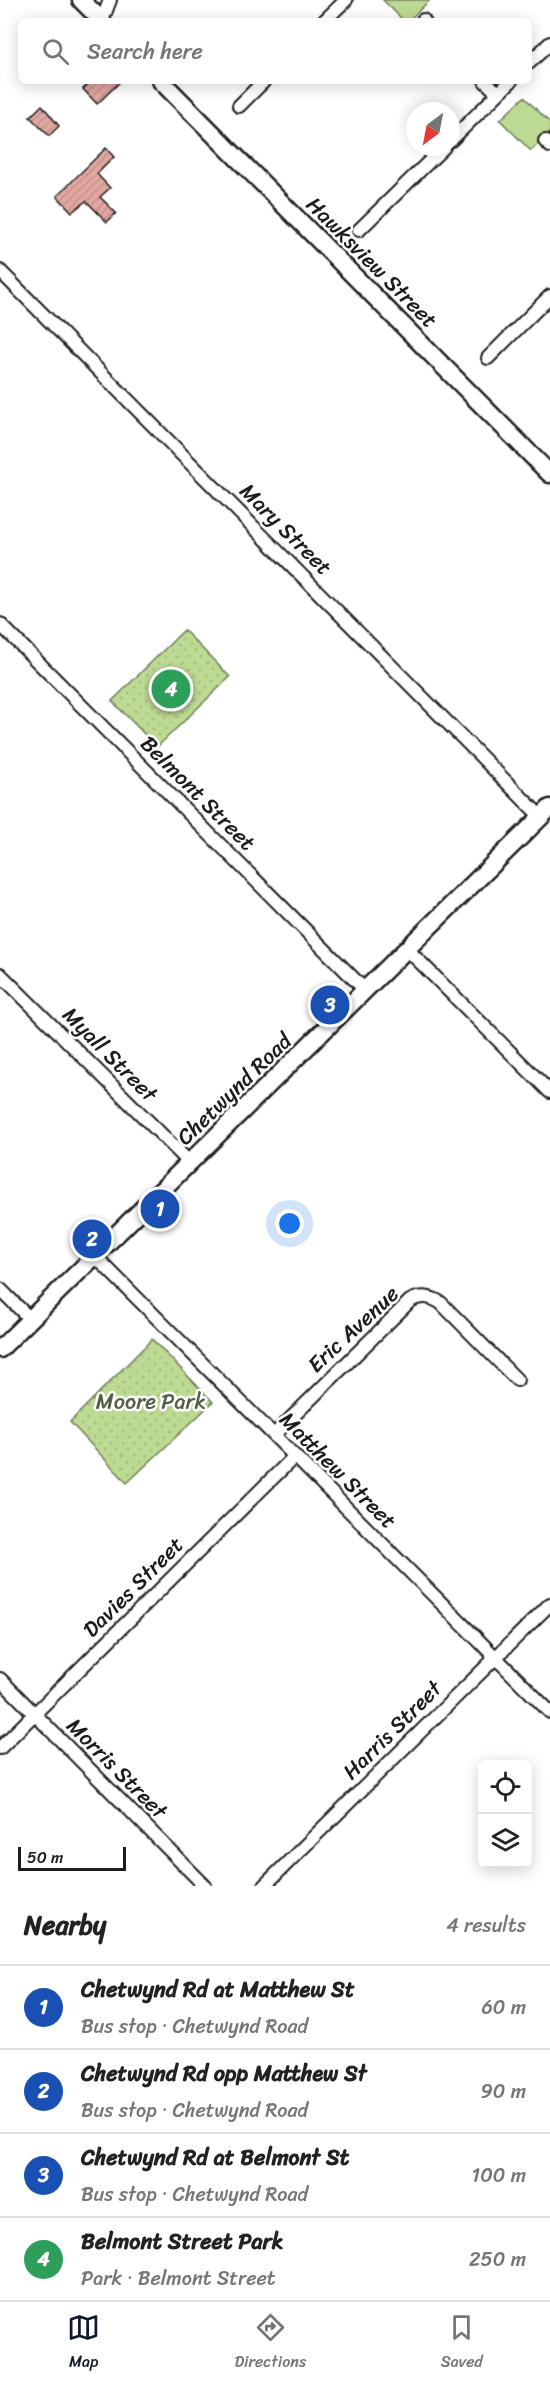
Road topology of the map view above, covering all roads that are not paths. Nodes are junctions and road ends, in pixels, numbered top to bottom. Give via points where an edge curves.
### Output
1 (81, 0) edge
2 (110, 0) edge
3 (346, 0) edge
4 (99, 18) edge
5 (103, 18) edge
6 (327, 18) edge
7 (550, 43) edge
8 (532, 60) edge
9 (164, 84) edge
10 (261, 84) edge
11 (488, 84) edge
12 (508, 84) edge
13 (498, 93) junction
14 (239, 105) dead end
15 (460, 131) edge
16 (435, 156) edge
17 (359, 231) dead end
18 (0, 271) edge
19 (550, 296) edge
20 (488, 358) dead end
21 (550, 474) edge
22 (0, 624) edge
23 (546, 813) edge
24 (407, 949) junction
25 (0, 974) edge
26 (366, 991) junction
27 (550, 1092) edge
28 (190, 1163) junction
29 (96, 1257) junction
30 (0, 1289) edge
31 (30, 1319) junction
32 (0, 1349) edge
33 (517, 1380) dead end
34 (274, 1435) junction
35 (295, 1456) junction
36 (550, 1604) edge
37 (495, 1658) junction
38 (0, 1679) edge
39 (550, 1712) edge
40 (35, 1714) junction
41 (0, 1748) edge
42 (205, 1886) edge
43 (264, 1886) edge

1 - 4 street
2 - 5 street
3 - 6 street
7 - 8 street
9 - 21 street, Hawksview Street
10 - 14 street
11 - 13 street
12 - 13 street
13 - 15 street
16 - 17 street
18 - 23 street, Mary Street
19 - 20 street
22 - 26 street, Belmont Street
23 - 24 street, Chetwynd Road
24 - 26 street, Chetwynd Road
24 - 27 street
25 - 28 street, Myall Street
26 - 28 street, Chetwynd Road
28 - 29 street, Chetwynd Road
29 - 31 street, Chetwynd Road
29 - 34 street, Matthew Street
30 - 31 street
31 - 32 street, Chetwynd Road
33 - 34 street, Eric Avenue via 441,1303 419,1297 410,1301
34 - 35 street, Matthew Street
35 - 37 street, Matthew Street
35 - 40 street, Davies Street
36 - 37 street, Harris Street
37 - 39 street, Matthew Street
37 - 43 street, Harris Street
38 - 40 street, Morris Street
40 - 41 street, Davies Street
40 - 42 street, Morris Street

